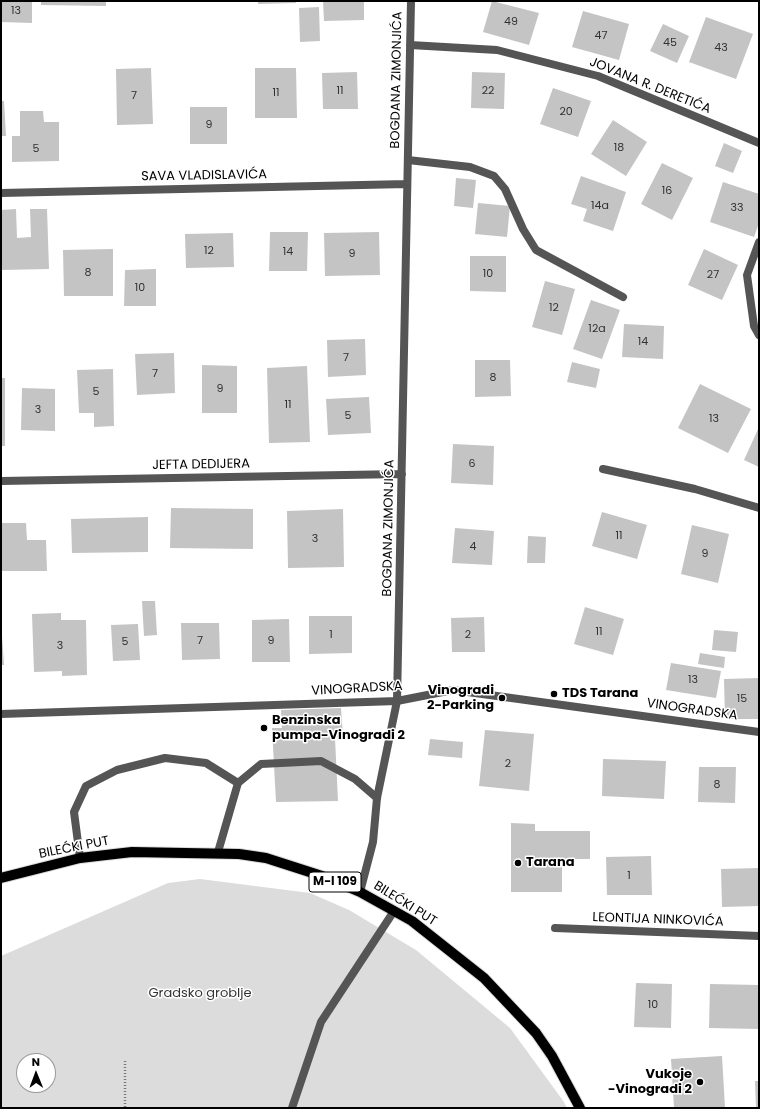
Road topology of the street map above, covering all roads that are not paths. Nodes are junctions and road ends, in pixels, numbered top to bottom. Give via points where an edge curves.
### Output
1 (411, 1) edge
2 (410, 45) junction
3 (759, 143) edge
4 (408, 160) junction
5 (407, 184) junction
6 (1, 193) edge
7 (759, 242) edge
8 (623, 297) dead end
9 (759, 335) edge
10 (603, 469) dead end
11 (402, 474) junction
12 (1, 481) edge
13 (759, 508) edge
14 (397, 701) junction
15 (1, 714) edge
16 (759, 732) edge
17 (238, 784) junction
18 (377, 798) junction
19 (218, 852) junction
20 (80, 858) junction
21 (1, 878) edge
22 (360, 892) junction
23 (394, 911) junction
24 (555, 928) dead end
25 (759, 936) edge
26 (292, 1108) edge
27 (580, 1108) edge

1 - 2 street, BOGDANA ZIMONJIĆA
2 - 3 street, JOVANA R. DERETIĆA via 497,50 598,76
2 - 4 street, BOGDANA ZIMONJIĆA
4 - 5 street, BOGDANA ZIMONJIĆA
4 - 8 street, BOGDANA ZIMONJIĆA via 470,167 494,176 505,189 523,229 536,250
5 - 6 street, SAVA VLADISLAVIĆA
5 - 11 street, BOGDANA ZIMONJIĆA
7 - 9 street via 747,275 754,326
10 - 13 street via 695,489
11 - 12 street, JEFTA DEDIJERA
11 - 14 street, BOGDANA ZIMONJIĆA
14 - 15 street, VINOGRADSKA
14 - 16 street, VINOGRADSKA via 454,690
14 - 18 street, BOGDANA ZIMONJIĆA
17 - 18 street via 261,764 321,761 355,779
17 - 19 street
17 - 20 street via 206,763 165,758 117,770 86,786 74,812
18 - 22 street, BOGDANA ZIMONJIĆA via 372,842
19 - 20 main road, BILEĆKI PUT / M-I 109 via 132,852
19 - 22 main road, BILEĆKI PUT / M-I 109 via 266,858 322,876
20 - 21 main road, BILEĆKI PUT / M-I 109
22 - 23 main road, BILEĆKI PUT / M-I 109
23 - 26 street via 321,1022
23 - 27 main road, BILEĆKI PUT / M-I 109 via 443,944 506,1000 552,1056
24 - 25 street, LEONTIJA NINKOVIĆA

